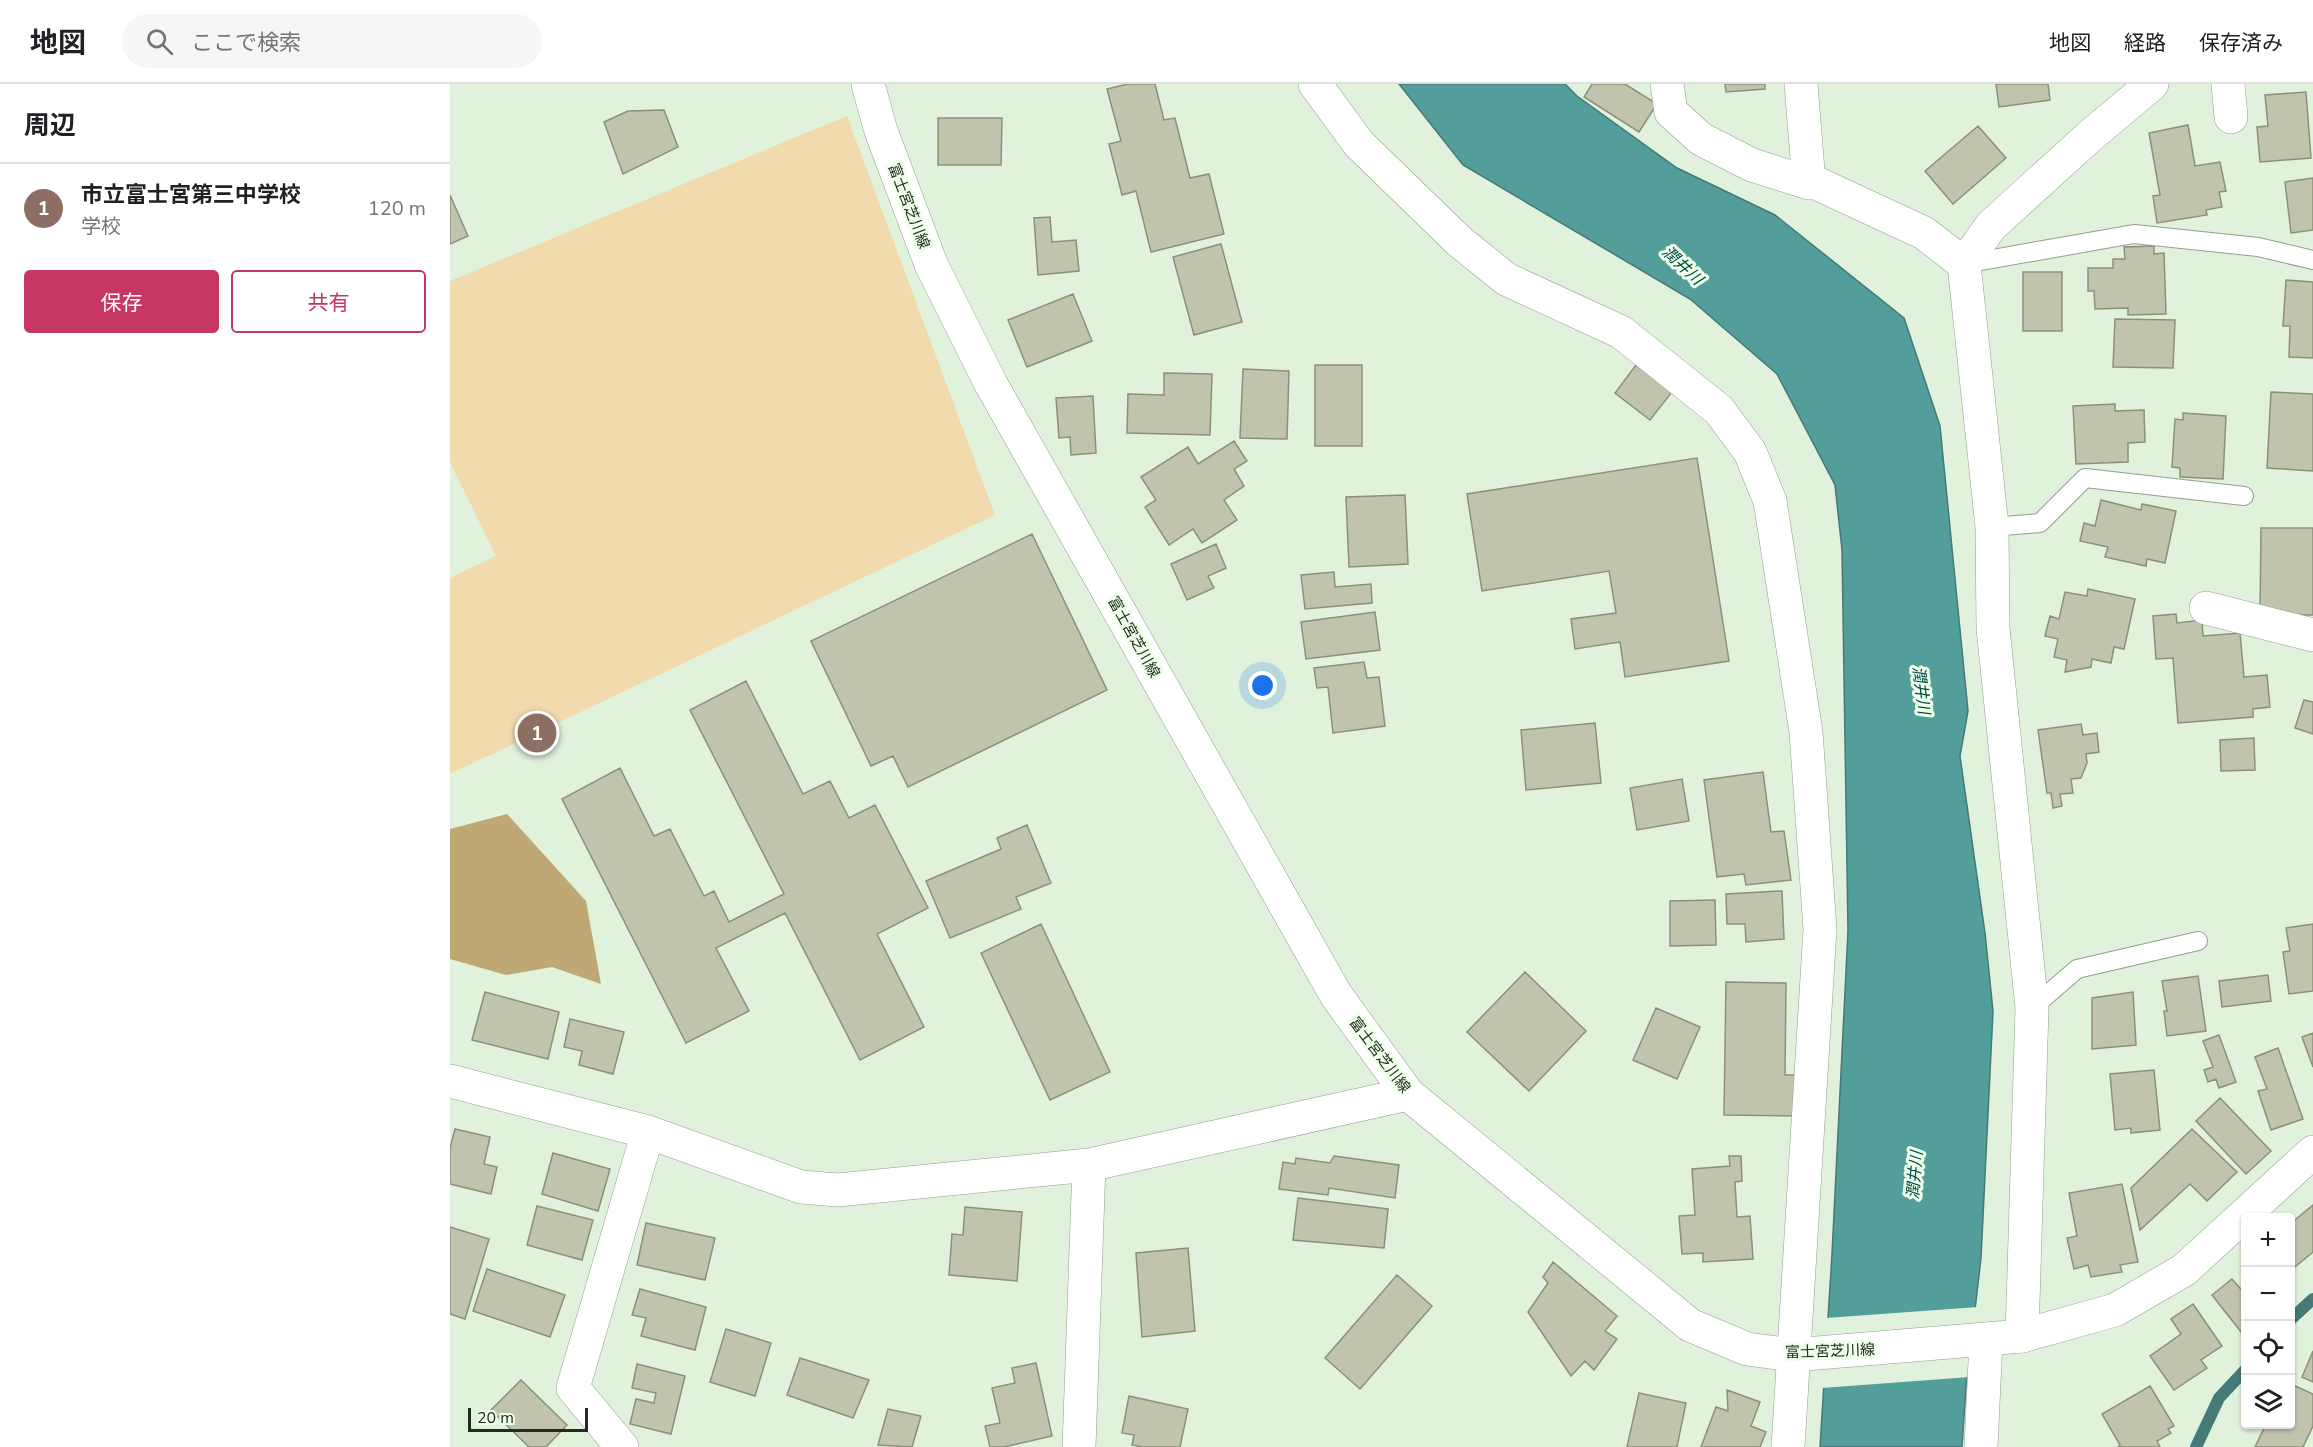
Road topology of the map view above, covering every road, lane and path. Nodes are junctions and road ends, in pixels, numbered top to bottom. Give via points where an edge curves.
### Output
1 (868, 84) edge
2 (1315, 84) edge
3 (1667, 84) edge
4 (1802, 84) edge
5 (2152, 84) edge
6 (2228, 84) edge
7 (2231, 117) dead end
8 (1809, 183) junction
9 (2313, 260) edge
10 (1964, 264) junction
11 (2244, 496) dead end
12 (1992, 527) junction
13 (2206, 608) dead end
14 (2313, 635) edge
15 (2198, 941) dead end
16 (2032, 1008) junction
17 (450, 1081) edge
18 (1408, 1094) junction
19 (648, 1132) junction
20 (2313, 1152) edge
21 (1089, 1165) junction
22 (2022, 1336) junction
23 (1981, 1341) junction
24 (1799, 1355) junction
25 (622, 1447) edge
26 (1079, 1447) edge
27 (1788, 1447) edge
28 (1981, 1447) edge

1 - 18 street, 富士宮芝川線 via 880,131 928,255 991,384 1336,995
2 - 24 street via 1359,144 1459,241 1506,279 1621,332 1719,410 1750,452 1770,501 1806,732 1820,929
3 - 8 street via 1671,112 1701,140 1752,165
4 - 8 street
5 - 10 street via 1990,226
6 - 7 street
8 - 10 street via 1924,233
9 - 10 lane via 2258,247 2134,234
10 - 12 street
11 - 12 lane via 2085,478 2040,523
12 - 16 street via 1993,628
13 - 14 street
15 - 16 lane via 2077,969
16 - 22 street
17 - 19 street
18 - 21 street
18 - 24 street, 富士宮芝川線 via 1690,1325 1747,1349
19 - 21 street via 801,1187 838,1190
19 - 25 street via 573,1388
20 - 22 street, 富士宮芝川線 via 2184,1270 2115,1310
21 - 26 street
22 - 23 street, 富士宮芝川線
23 - 24 street, 富士宮芝川線
23 - 28 street
24 - 27 street

